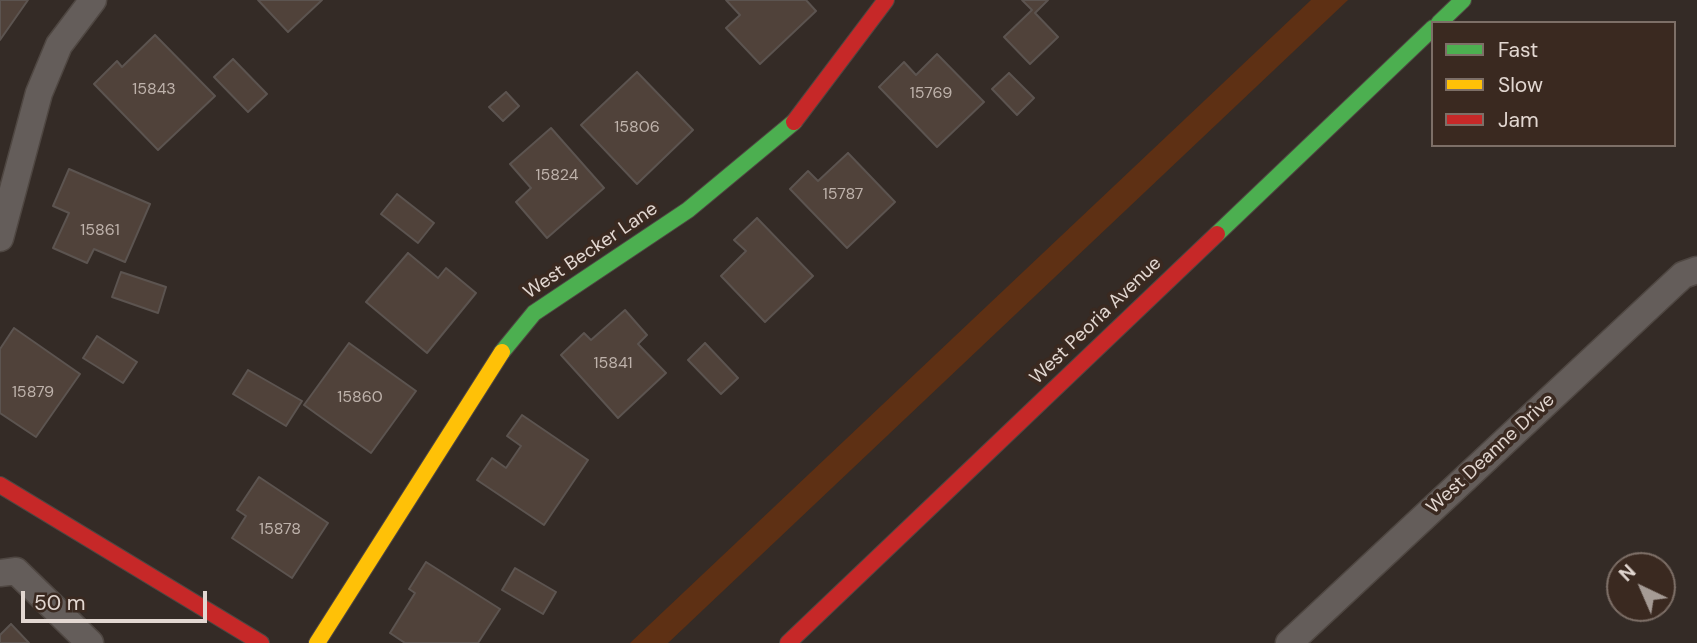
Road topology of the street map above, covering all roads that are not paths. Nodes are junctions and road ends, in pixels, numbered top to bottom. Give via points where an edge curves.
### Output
1 (93, 0) edge
2 (886, 0) edge
3 (1463, 0) edge
4 (1441, 21) edge
5 (1431, 30) edge
6 (0, 238) edge
7 (1697, 270) edge
8 (0, 485) edge
9 (8, 572) edge
10 (90, 643) edge
11 (261, 643) edge
12 (317, 643) edge
13 (788, 643) edge
14 (1289, 643) edge

1 - 6 street via 59,45 39,93
2 - 12 street, West Becker Lane via 788,130 688,210 534,313 499,355
3 - 4 street
5 - 13 street, West Peoria Avenue
7 - 14 street, West Deanne Drive via 1683,275
8 - 11 street
9 - 10 street

